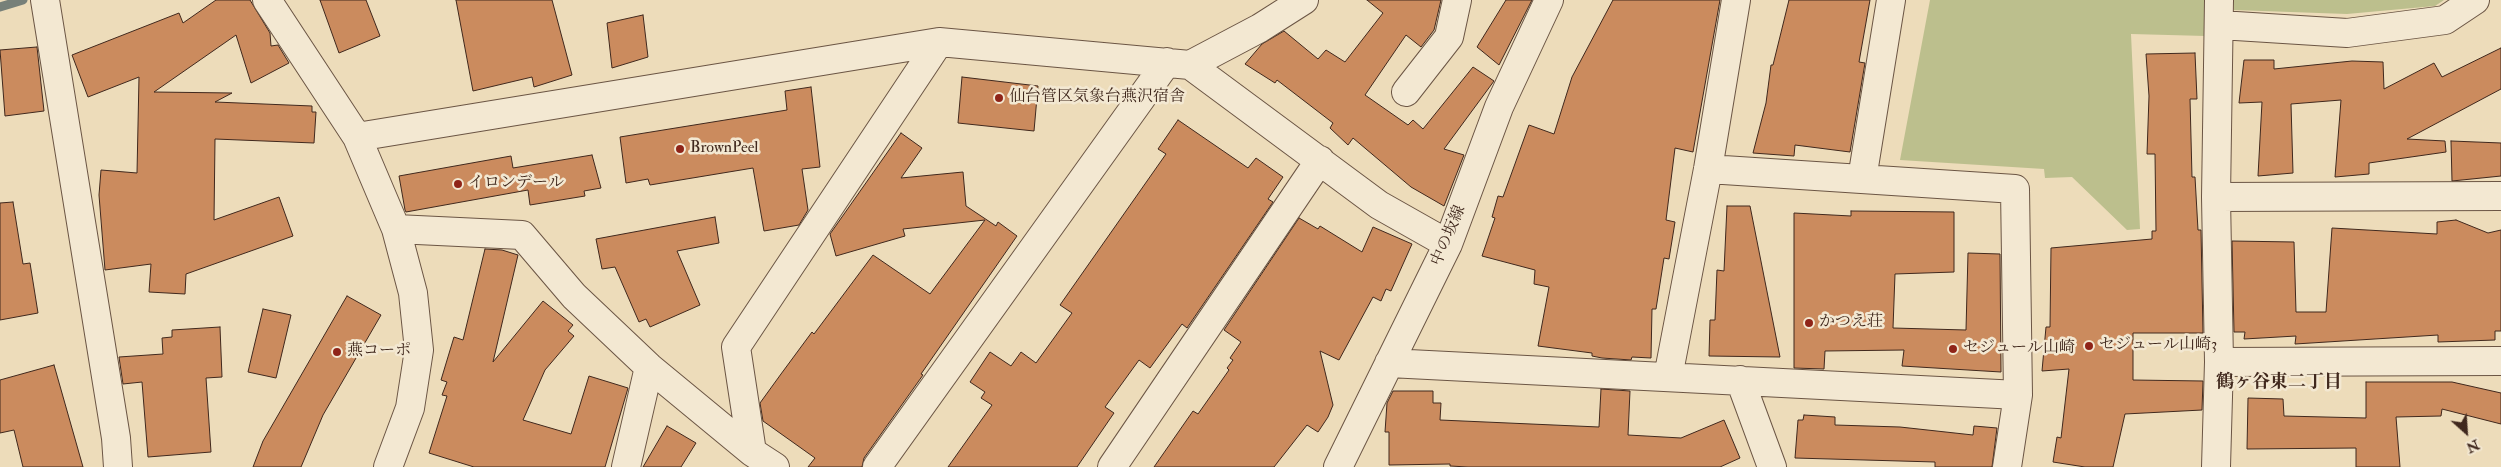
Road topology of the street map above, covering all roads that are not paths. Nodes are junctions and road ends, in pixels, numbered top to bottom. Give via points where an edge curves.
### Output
1 (45, 0) edge
2 (267, 0) edge
3 (1304, 0) edge
4 (1457, 0) edge
5 (1549, 0) edge
6 (1736, 0) edge
7 (1891, 0) edge
8 (2475, 0) edge
9 (2220, 13) edge
10 (939, 42) junction
11 (1178, 63) junction
12 (1406, 92) dead end
13 (357, 136) junction
14 (1320, 160) junction
15 (1708, 169) junction
16 (1862, 179) junction
17 (2216, 196) junction
18 (2501, 196) edge
19 (396, 229) junction
20 (1448, 244) junction
21 (2501, 361) edge
22 (2219, 362) junction
23 (1389, 363) junction
24 (649, 367) junction
25 (1668, 377) junction
26 (1740, 380) junction
27 (2018, 395) junction
28 (752, 452) junction
29 (118, 467) edge
30 (388, 467) edge
31 (626, 467) edge
32 (774, 467) edge
33 (877, 467) edge
34 (1112, 467) edge
35 (1339, 467) edge
36 (1772, 467) edge
37 (2007, 467) edge
38 (2216, 467) edge

1 - 29 street via 116,438
2 - 13 street
3 - 11 street via 1260,28
4 - 12 street via 1450,37
5 - 20 street, 中の坂線 via 1499,107
6 - 15 street
7 - 16 street
8 - 9 street via 2445,20 2347,33
9 - 17 street
10 - 11 street
10 - 13 street
10 - 28 street via 736,347
11 - 14 street
11 - 33 street
13 - 19 street
14 - 20 street via 1379,205
14 - 34 street
15 - 16 street
15 - 25 street
16 - 27 street via 2014,189
17 - 18 street
17 - 22 street
19 - 24 street via 522,235 574,296
19 - 30 street via 412,293 419,350 410,408
20 - 23 street, 中の坂線
21 - 22 street
22 - 38 street
23 - 25 street
23 - 35 street, 中の坂線
24 - 28 street
24 - 31 street
25 - 26 street
26 - 27 street
26 - 36 street
27 - 37 street
28 - 32 street

